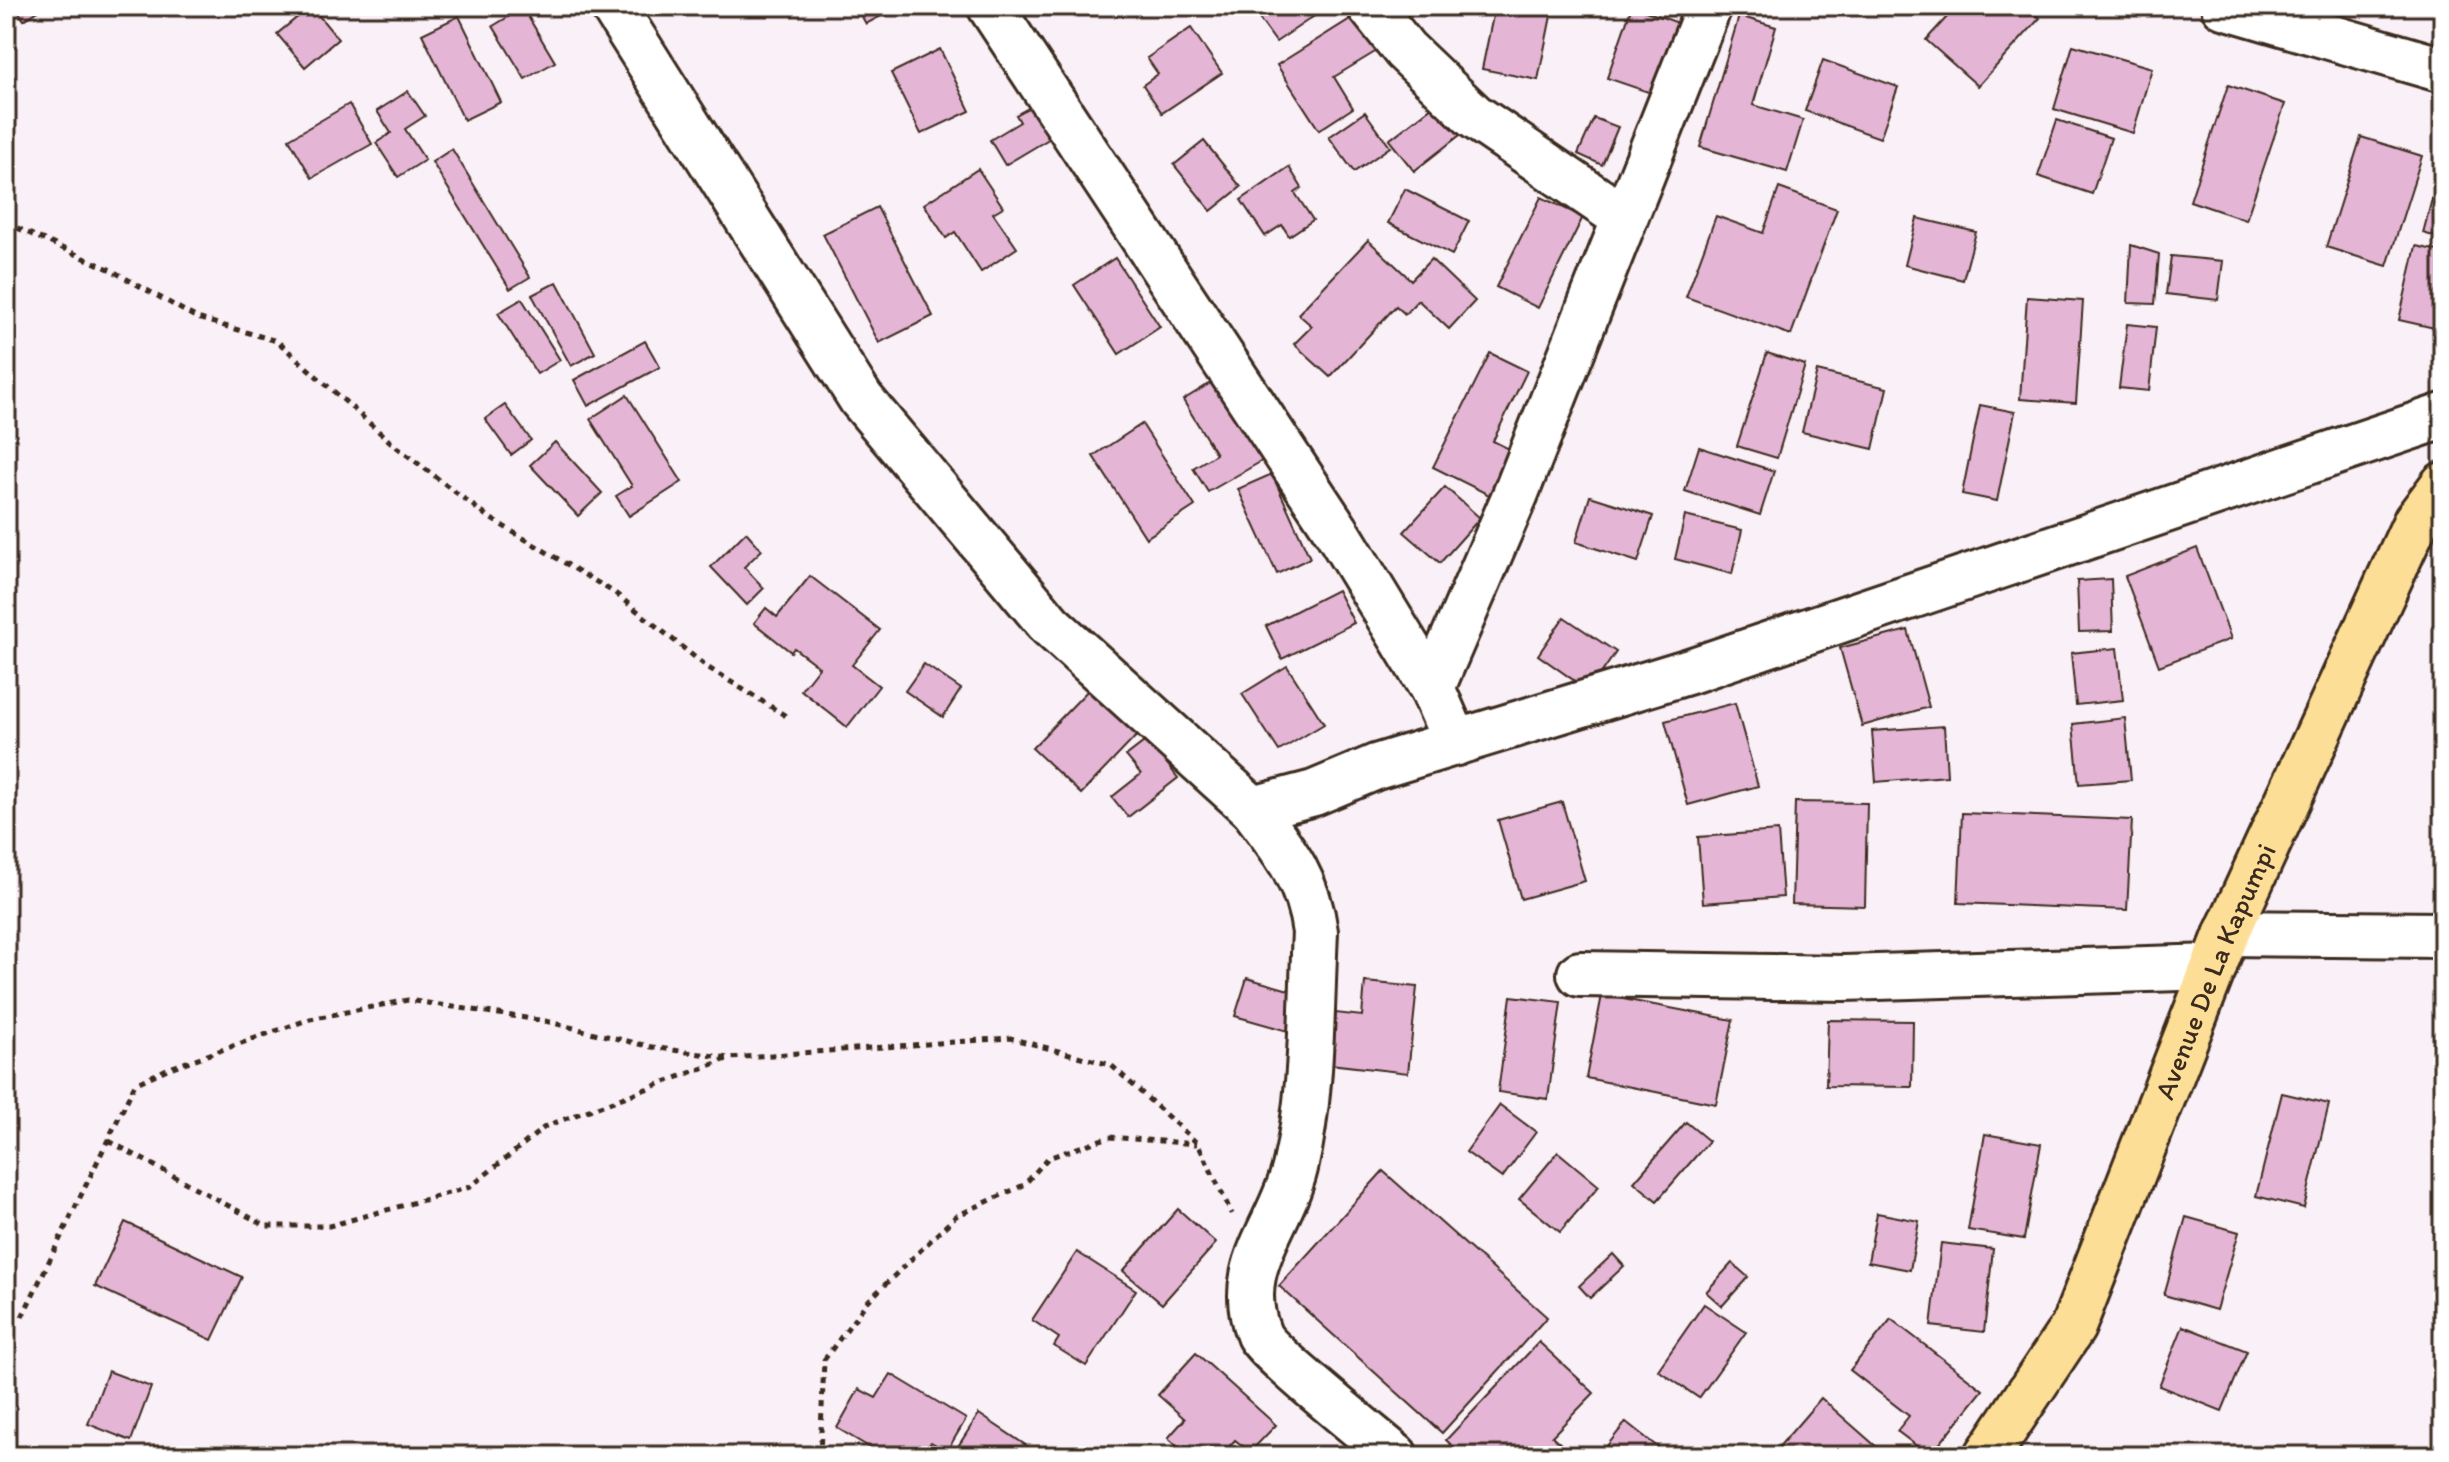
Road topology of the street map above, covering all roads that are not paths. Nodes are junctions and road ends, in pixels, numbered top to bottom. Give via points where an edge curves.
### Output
1 (613, 6) edge
2 (990, 6) edge
3 (1370, 6) edge
4 (1709, 6) edge
5 (2224, 6) edge
6 (2443, 70) edge
7 (1624, 218) junction
8 (2443, 416) edge
9 (2443, 485) edge
10 (1432, 688) junction
11 (1456, 743) junction
12 (1253, 809) junction
13 (2443, 935) edge
14 (2220, 950) junction
15 (1580, 974) dead end
16 (1395, 1456) edge
17 (1987, 1456) edge

1 - 12 street via 861,399 1050,625
2 - 10 street via 1336,530
3 - 7 street via 1405,50 1474,116
4 - 7 street
5 - 6 street
7 - 10 street via 1516,493
8 - 11 street via 1705,666
9 - 14 main road, Avenue De La Kapumpi via 2416,521
10 - 11 street
11 - 12 street
12 - 16 street via 1298,869 1315,932 1307,1083 1295,1170 1255,1262 1249,1301 1260,1339
13 - 14 street
14 - 15 street via 1844,978
14 - 17 main road, Avenue De La Kapumpi via 2073,1327

